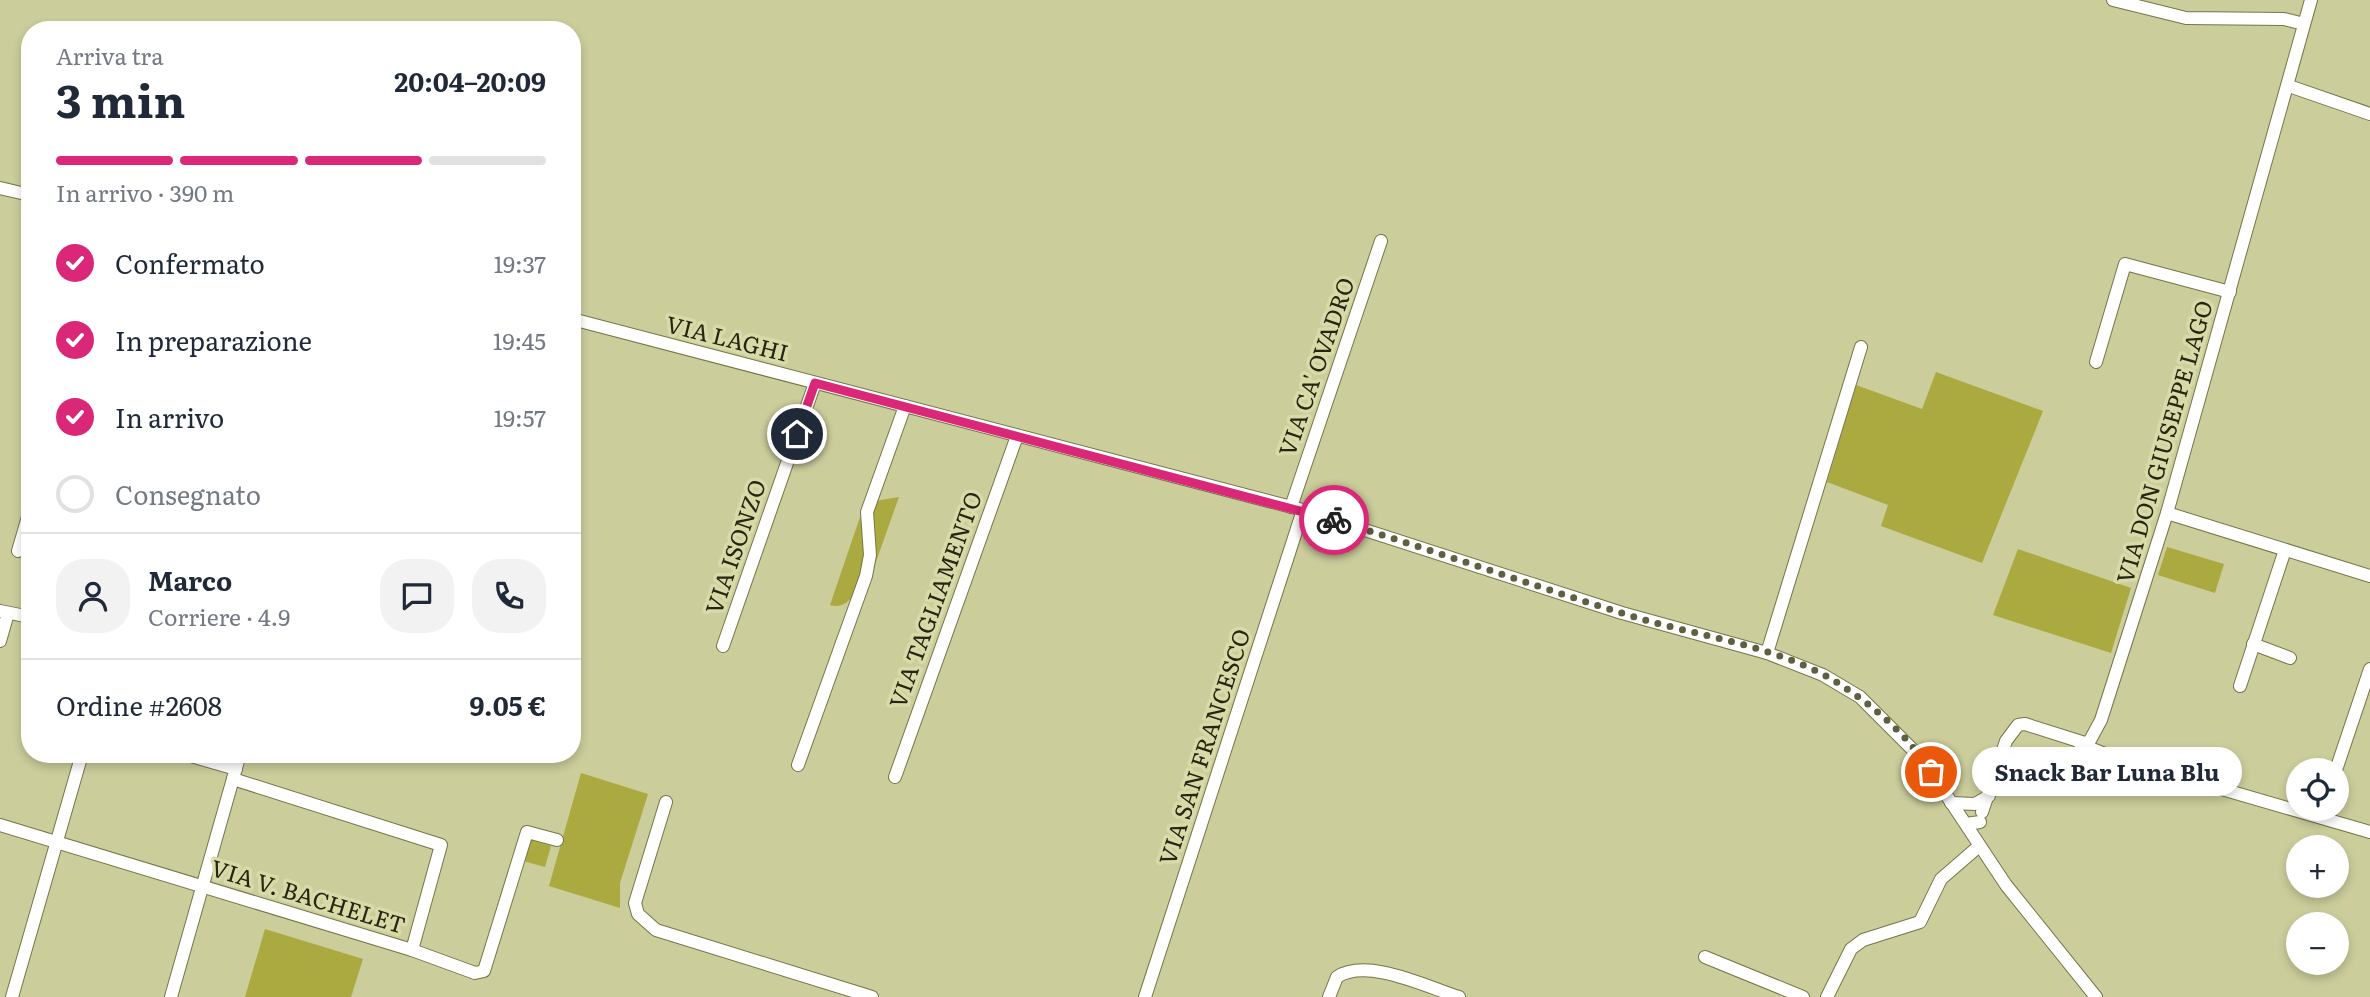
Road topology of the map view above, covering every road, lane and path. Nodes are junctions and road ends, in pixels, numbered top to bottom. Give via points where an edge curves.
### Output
1 (2113, 0) edge
2 (2311, 0) edge
3 (2304, 24) junction
4 (2289, 86) junction
5 (2370, 114) edge
6 (0, 188) edge
7 (21, 193) edge
8 (1381, 241) dead end
9 (2230, 292) junction
10 (581, 321) edge
11 (1861, 347) dead end
12 (2096, 362) dead end
13 (815, 383) junction
14 (905, 407) junction
15 (1017, 436) junction
16 (1297, 509) junction
17 (2167, 513) junction
18 (21, 541) edge
19 (2284, 550) junction
20 (18, 551) dead end
21 (2370, 576) edge
22 (4, 612) edge
23 (0, 641) edge
24 (2253, 645) junction
25 (723, 646) dead end
26 (1767, 653) junction
27 (2290, 657) dead end
28 (2370, 669) edge
29 (2240, 686) dead end
30 (2080, 744) junction
31 (2340, 758) edge
32 (79, 763) edge
33 (207, 763) edge
34 (238, 763) edge
35 (798, 765) dead end
36 (235, 774) junction
37 (895, 777) dead end
38 (666, 802) dead end
39 (2286, 803) edge
40 (1972, 814) junction
41 (2344, 821) edge
42 (0, 825) edge
43 (2370, 832) edge
44 (557, 840) dead end
45 (57, 842) junction
46 (1976, 843) junction
47 (202, 887) junction
48 (412, 950) junction
49 (1704, 957) dead end
50 (2083, 991) edge
51 (12, 997) edge
52 (171, 997) edge
53 (872, 997) edge
54 (1145, 997) edge
55 (1329, 997) edge
56 (1459, 997) edge
57 (1803, 997) edge
58 (1827, 997) edge
59 (2096, 997) edge

1 - 3 street via 2186,18 2284,19
2 - 3 street, VIA DON GIUSEPPE LAGO
3 - 4 street, VIA DON GIUSEPPE LAGO
4 - 5 street
4 - 9 street, VIA DON GIUSEPPE LAGO
6 - 7 street
8 - 16 street, VIA CA' OVADRO
9 - 12 street via 2125,264
9 - 17 street, VIA DON GIUSEPPE LAGO
10 - 13 street, VIA LAGHI
11 - 26 street
13 - 14 street, VIA LAGHI
13 - 25 street, VIA ISONZO
14 - 15 street, VIA LAGHI
14 - 35 street via 867,512 870,555 866,576
15 - 16 street, VIA LAGHI
15 - 37 street, VIA TAGLIAMENTO
16 - 26 street, VIA LAGHI via 1622,613
16 - 54 street, VIA SAN FRANCESCO
17 - 19 street
17 - 30 street, VIA DON GIUSEPPE LAGO via 2101,720 2088,744
18 - 20 street
19 - 21 street
19 - 24 street
22 - 23 street
24 - 27 street
24 - 29 street
26 - 40 street, VIA LAGHI via 1824,675 1860,697 1923,760 1951,803
28 - 31 street
30 - 39 street via 2115,758
30 - 40 street via 2018,725 2006,741 1989,796
32 - 45 street
33 - 36 street
34 - 36 street
36 - 47 street
36 - 48 street, VIA V. BACHELET via 441,845
38 - 53 street via 635,903 645,922 656,930
40 - 46 street
41 - 43 street
42 - 45 street, VIA V. BACHELET
44 - 48 street via 527,832 484,971 475,973
45 - 47 street, VIA V. BACHELET
45 - 51 street
46 - 50 street
46 - 58 street via 1941,879 1920,922 1863,940 1851,949
47 - 48 street, VIA V. BACHELET
47 - 52 street
49 - 57 street
50 - 59 street
55 - 56 street via 1341,975 1355,969 1376,971

